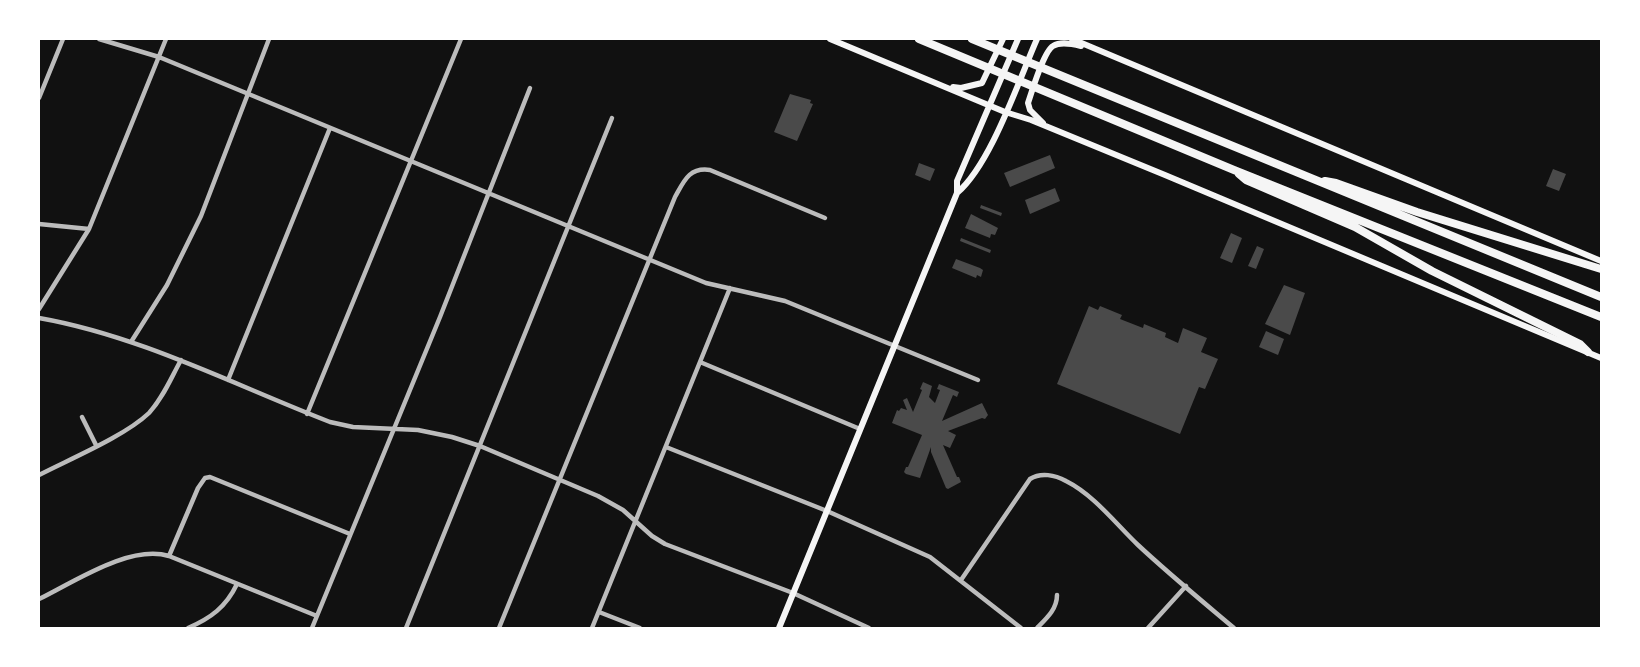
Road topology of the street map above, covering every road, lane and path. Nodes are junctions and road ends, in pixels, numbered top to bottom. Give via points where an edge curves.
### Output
1 (63, 39) edge
2 (100, 39) edge
3 (166, 39) edge
4 (270, 39) edge
5 (461, 39) edge
6 (830, 39) edge
7 (919, 39) edge
8 (1003, 39) edge
9 (1018, 39) edge
10 (1037, 39) edge
11 (1072, 39) edge
12 (975, 40) edge
13 (1094, 50) junction
14 (159, 57) junction
15 (944, 85) junction
16 (530, 88) dead end
17 (247, 94) junction
18 (39, 98) edge
19 (990, 106) junction
20 (1005, 112) junction
21 (612, 118) dead end
22 (1046, 126) junction
23 (330, 128) junction
24 (410, 161) junction
25 (1234, 170) junction
26 (1313, 179) junction
27 (957, 193) junction
28 (489, 194) junction
29 (825, 218) dead end
30 (39, 224) edge
31 (570, 227) junction
32 (89, 229) junction
33 (649, 259) junction
34 (1601, 261) edge
35 (1601, 269) edge
36 (730, 288) junction
37 (1601, 297) edge
38 (39, 310) edge
39 (1601, 317) edge
40 (39, 318) edge
41 (131, 342) junction
42 (894, 347) junction
43 (1588, 352) junction
44 (1601, 358) edge
45 (180, 360) junction
46 (700, 362) junction
47 (228, 380) junction
48 (978, 380) dead end
49 (307, 414) junction
50 (82, 417) dead end
51 (394, 428) junction
52 (860, 428) junction
53 (96, 445) junction
54 (480, 446) junction
55 (666, 447) junction
56 (39, 475) edge
57 (560, 480) junction
58 (827, 511) junction
59 (636, 520) junction
60 (350, 534) junction
61 (169, 556) junction
62 (961, 580) junction
63 (237, 584) junction
64 (1186, 586) junction
65 (793, 593) junction
66 (1057, 595) dead end
67 (39, 599) edge
68 (599, 612) junction
69 (317, 616) junction
70 (188, 628) edge
71 (312, 628) edge
72 (406, 628) edge
73 (499, 628) edge
74 (592, 628) edge
75 (640, 628) edge
76 (779, 628) edge
77 (869, 628) edge
78 (1021, 628) edge
79 (1037, 628) edge
80 (1148, 628) edge
81 (1234, 628) edge

1 - 18 street
2 - 14 street
3 - 14 street
4 - 17 street
5 - 24 street
6 - 15 main road
7 - 25 highway
8 - 15 main road via 982,83 961,88
9 - 19 main road
10 - 20 main road
11 - 13 main road
12 - 26 highway
13 - 22 main road via 1073,44 1051,47 1028,103 1030,110
13 - 34 main road
14 - 17 street
14 - 32 street
15 - 19 main road
16 - 28 street
17 - 23 street
17 - 41 street via 198,224 167,285
19 - 20 main road
19 - 27 main road via 957,181
20 - 22 main road
20 - 27 main road via 984,158 966,186
21 - 31 street
22 - 43 main road
23 - 24 street
23 - 47 street
24 - 28 street
24 - 49 street
25 - 39 highway
25 - 43 highway via 1246,180 1368,234 1432,271 1580,344
26 - 35 highway via 1336,183 1417,212
26 - 37 highway
27 - 42 main road
28 - 31 street
28 - 51 street
29 - 33 street via 729,177 701,169 686,176
30 - 32 street
31 - 33 street
31 - 54 street
32 - 38 street
33 - 36 street via 706,283
33 - 57 street
36 - 42 street via 785,300
36 - 46 street
40 - 41 street via 78,325
41 - 45 street
42 - 48 street
42 - 52 main road
43 - 44 main road
45 - 47 street
45 - 53 street via 164,392 148,413
46 - 52 street
46 - 55 street
47 - 49 street
49 - 51 street via 342,425
50 - 53 street
51 - 54 street via 452,436
51 - 60 street
52 - 58 main road
53 - 56 street
54 - 57 street
54 - 72 street
55 - 58 street
55 - 59 street
57 - 59 street via 598,496
57 - 73 street
58 - 62 street via 930,557
58 - 65 main road
59 - 65 street via 665,544
59 - 68 street
60 - 61 street via 210,477 205,478 198,488
60 - 69 street
61 - 63 street
61 - 67 street via 145,553 122,558
62 - 64 street via 1023,488 1030,480 1042,475 1060,478 1079,489
62 - 78 street
63 - 69 street
63 - 70 street via 230,599 216,614
64 - 80 street
64 - 81 street
65 - 76 main road
65 - 77 street
66 - 79 street via 1052,613
68 - 74 street
68 - 75 street
69 - 71 street

